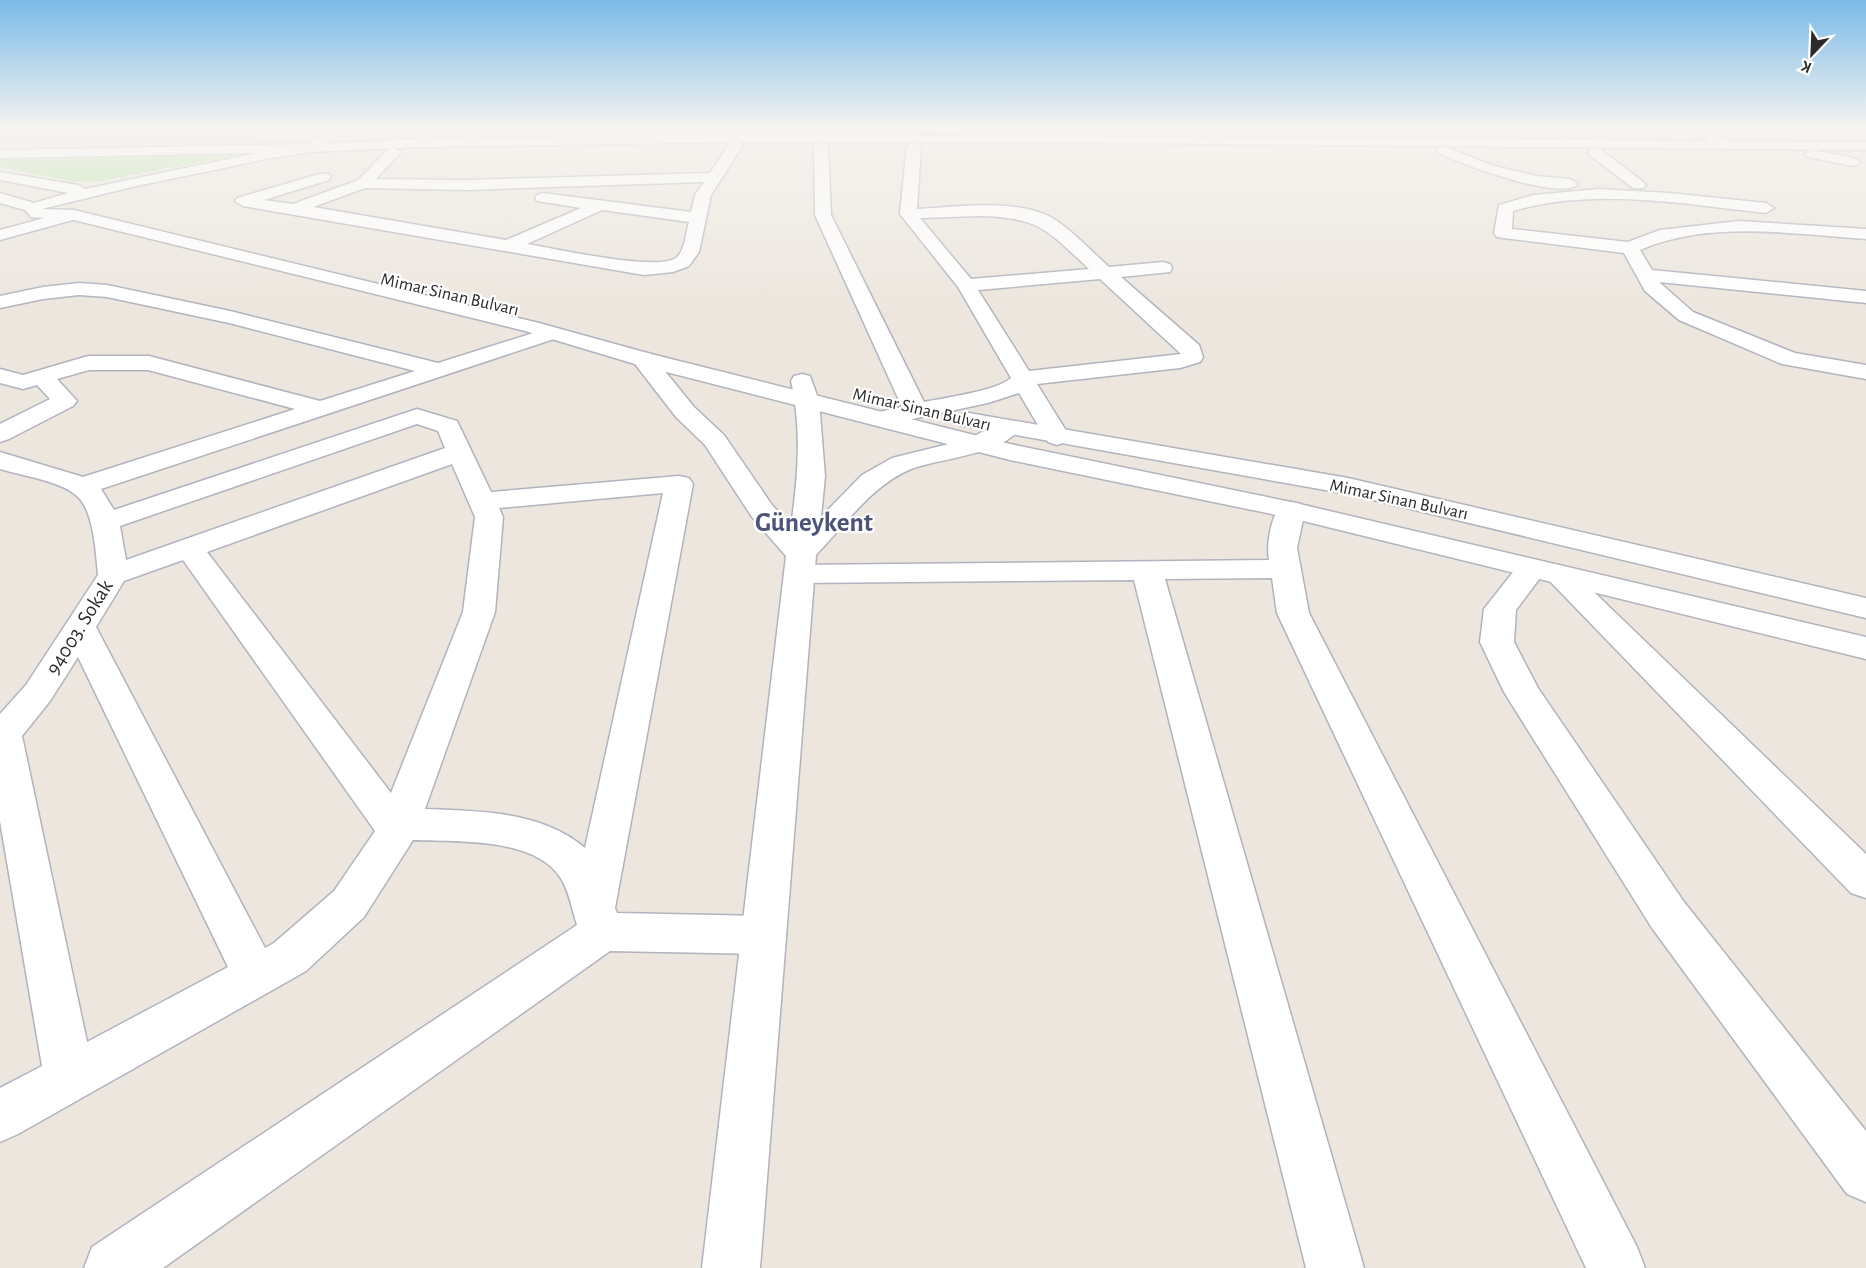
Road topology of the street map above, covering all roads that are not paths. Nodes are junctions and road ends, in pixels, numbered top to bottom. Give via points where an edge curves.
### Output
1 (60, 187) edge
2 (113, 187) edge
3 (172, 187) edge
4 (290, 187) edge
5 (352, 187) edge
6 (481, 187) edge
7 (625, 187) edge
8 (709, 187) edge
9 (822, 187) edge
10 (911, 187) edge
11 (1692, 187) edge
12 (161, 190) dead end
13 (92, 193) junction
14 (703, 195) junction
15 (0, 198) edge
16 (1541, 200) junction
17 (120, 202) junction
18 (599, 206) junction
19 (35, 208) junction
20 (1768, 208) junction
21 (294, 209) junction
22 (1644, 212) dead end
23 (908, 214) junction
24 (74, 215) junction
25 (1678, 216) dead end
26 (698, 218) junction
27 (0, 224) edge
28 (1721, 228) junction
29 (1788, 228) junction
30 (1866, 234) edge
31 (0, 235) edge
32 (509, 245) junction
33 (1630, 248) junction
34 (1163, 268) dead end
35 (1105, 273) junction
36 (1645, 275) junction
37 (966, 285) junction
38 (1866, 297) edge
39 (0, 302) edge
40 (550, 334) junction
41 (643, 359) junction
42 (439, 370) junction
43 (1866, 372) edge
44 (0, 376) edge
45 (41, 376) junction
46 (1023, 379) junction
47 (804, 391) junction
48 (320, 408) junction
49 (915, 410) junction
50 (879, 419) junction
51 (1008, 428) junction
52 (0, 434) edge
53 (1057, 438) junction
54 (978, 444) junction
55 (460, 452) junction
56 (0, 460) edge
57 (82, 486) junction
58 (481, 501) junction
59 (1291, 510) junction
60 (105, 522) junction
61 (190, 549) junction
62 (800, 564) junction
63 (1285, 569) junction
64 (1147, 571) junction
65 (1545, 571) junction
66 (114, 574) junction
67 (1866, 608) edge
68 (80, 627) junction
69 (1866, 648) edge
70 (2, 737) edge
71 (399, 827) junction
72 (1866, 882) edge
73 (597, 921) junction
74 (764, 935) junction
75 (255, 975) junction
76 (69, 1077) junction
77 (0, 1116) edge
78 (1866, 1175) edge
79 (113, 1268) edge
80 (731, 1268) edge
81 (1335, 1268) edge
82 (1616, 1268) edge

1 - 13 street, Mimar Sinan Bulvarı
2 - 13 street
3 - 12 street
4 - 21 street via 243,201
5 - 21 street
6 - 18 street
7 - 14 street
8 - 14 street
9 - 49 street via 823,215
10 - 23 street
11 - 20 street via 1733,191
13 - 17 street, Mimar Sinan Bulvarı via 121,194
13 - 19 street via 57,199
14 - 26 street
15 - 19 street, Mimar Sinan Bulvarı
16 - 20 street via 1585,194
16 - 22 street
16 - 33 street via 1505,208 1503,233
17 - 24 street
17 - 47 street, Mimar Sinan Bulvarı via 142,219 216,240 565,321 728,364
18 - 26 street
18 - 32 street
19 - 24 street, Mimar Sinan Bulvarı via 33,211 46,216
19 - 27 street
20 - 29 street
21 - 32 street
23 - 35 street via 996,211 1039,218
23 - 37 street
24 - 31 street
24 - 40 street, Mimar Sinan Bulvarı
25 - 28 street
26 - 32 street via 690,252 683,261 660,269
28 - 29 street
28 - 33 street via 1660,235
29 - 30 street
33 - 36 street
34 - 35 street
35 - 37 street
35 - 46 street via 1191,350 1192,357
36 - 38 street
36 - 43 street via 1652,287 1695,320 1790,359
37 - 46 street
39 - 42 street via 79,289 107,291 230,317
40 - 41 street, Mimar Sinan Bulvarı
40 - 42 street
41 - 47 street, Mimar Sinan Bulvarı
41 - 62 street via 685,412 715,440
42 - 48 street
44 - 45 street via 23,382
45 - 48 street via 88,363 149,363
45 - 52 street via 65,401
46 - 49 street via 1015,387 988,396
46 - 53 street
47 - 49 street, Mimar Sinan Bulvarı
47 - 50 street, Mimar Sinan Bulvarı
47 - 62 street via 812,476
48 - 57 street
49 - 50 street
49 - 51 street, Mimar Sinan Bulvarı
50 - 54 street, Mimar Sinan Bulvarı
51 - 53 street, Mimar Sinan Bulvarı
51 - 54 street
53 - 67 street, Mimar Sinan Bulvarı via 1348,486
54 - 59 street, Mimar Sinan Bulvarı
54 - 62 street via 901,464 872,481
55 - 58 street
55 - 60 street via 448,426 417,416
55 - 61 street
56 - 57 street
57 - 60 street, 94003. Sokak
58 - 71 street via 489,517 479,612
58 - 73 street via 679,484
59 - 63 street via 1282,548
59 - 65 street, Mimar Sinan Bulvarı
60 - 66 street, 94003. Sokak
61 - 66 street
61 - 71 street
62 - 64 street
62 - 74 street
63 - 64 street
63 - 82 street via 1293,613
64 - 81 street
65 - 69 street, Mimar Sinan Bulvarı
65 - 72 street
65 - 78 street via 1500,609 1497,642 1522,692 1668,915
66 - 68 street, 94003. Sokak
68 - 70 street, 94003. Sokak via 38,693
68 - 75 street
70 - 76 street
71 - 73 street via 519,832 556,847 576,866
71 - 75 street via 349,904 290,957
73 - 74 street
73 - 79 street
74 - 80 street
75 - 76 street
76 - 77 street

